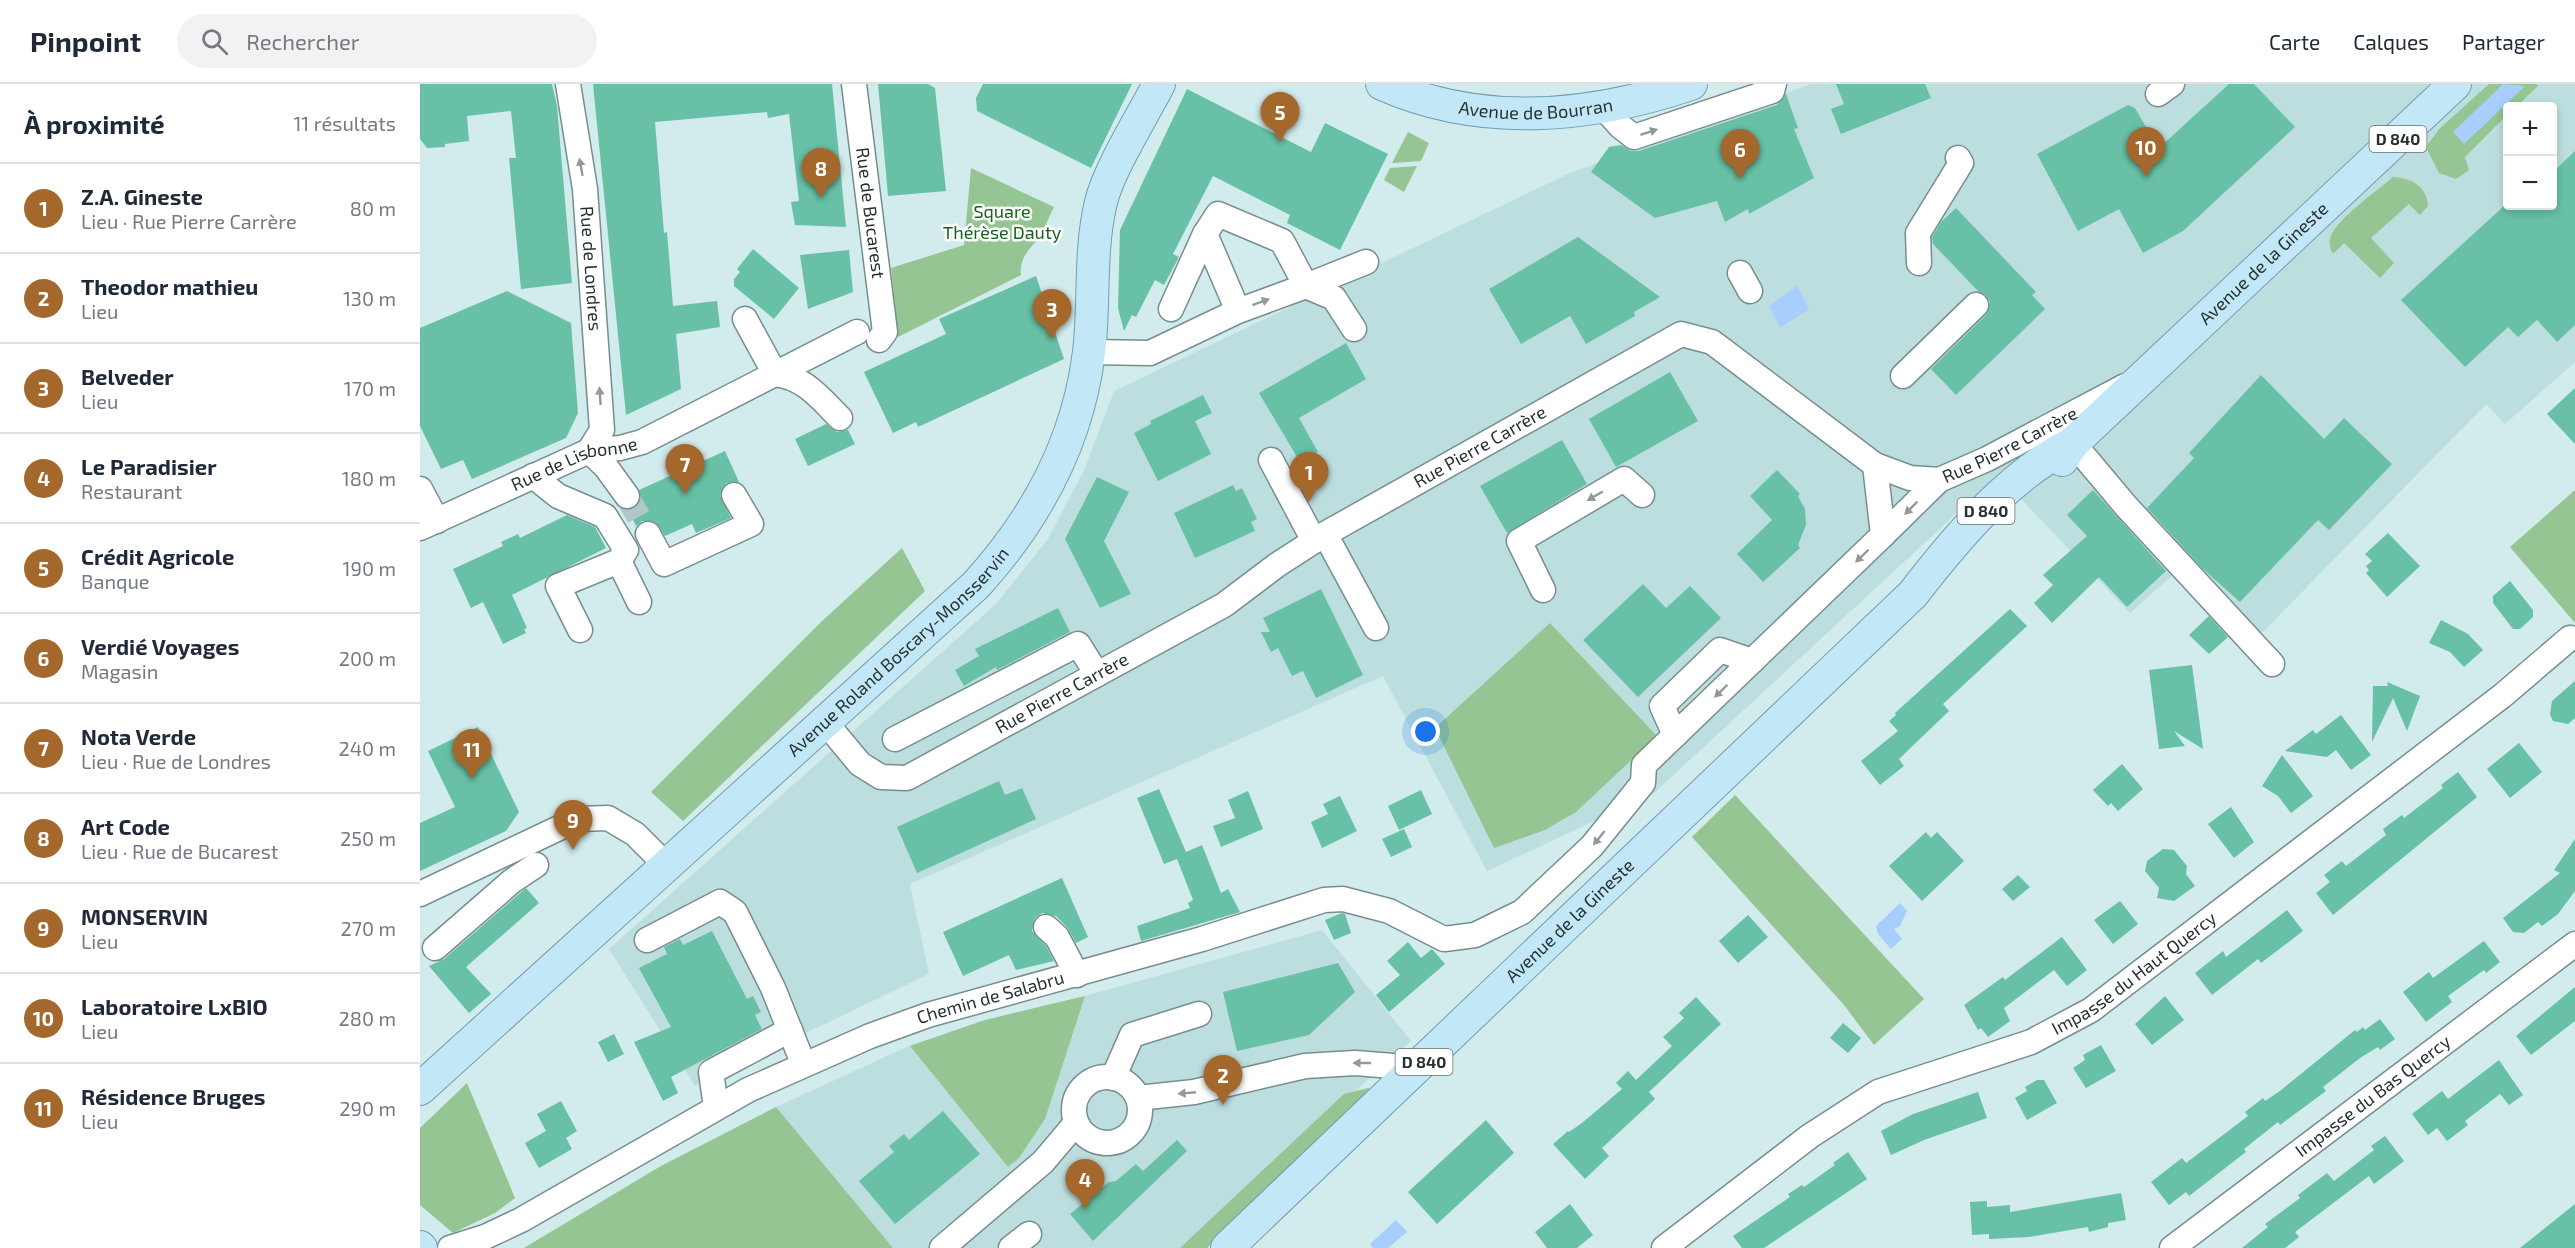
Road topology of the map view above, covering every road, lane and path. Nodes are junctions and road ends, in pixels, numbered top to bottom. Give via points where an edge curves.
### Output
1 (568, 84) edge
2 (854, 84) edge
3 (1159, 84) edge
4 (1382, 84) edge
5 (1690, 84) edge
6 (1774, 84) edge
7 (2455, 84) edge
8 (1604, 108) junction
9 (1958, 158) dead end
10 (1205, 234) junction
11 (1366, 262) dead end
12 (1918, 263) dead end
13 (1306, 286) junction
14 (1977, 305) dead end
15 (1171, 309) dead end
16 (1238, 311) junction
17 (745, 319) dead end
18 (1354, 329) dead end
19 (857, 332) dead end
20 (879, 340) dead end
21 (1089, 352) junction
22 (776, 374) junction
23 (2148, 374) junction
24 (1903, 376) dead end
25 (835, 420) dead end
26 (2073, 443) junction
27 (589, 451) junction
28 (1271, 460) dead end
29 (1875, 465) junction
30 (533, 476) junction
31 (1939, 480) junction
32 (420, 489) edge
33 (734, 495) dead end
34 (1642, 495) dead end
35 (627, 496) tunnel mouth
36 (428, 525) edge
37 (648, 534) tunnel mouth
38 (1883, 535) junction
39 (1319, 537) junction
40 (619, 561) junction
41 (1543, 590) dead end
42 (639, 602) dead end
43 (1376, 628) dead end
44 (580, 630) dead end
45 (2570, 638) dead end
46 (2272, 664) dead end
47 (1097, 674) junction
48 (825, 722) junction
49 (895, 739) dead end
50 (536, 865) dead end
51 (667, 866) junction
52 (420, 894) edge
53 (1522, 912) junction
54 (1046, 927) dead end
55 (647, 940) dead end
56 (1548, 942) junction
57 (2575, 944) edge
58 (435, 948) dead end
59 (1077, 975) junction
60 (1199, 1014) dead end
61 (790, 1030) junction
62 (803, 1063) junction
63 (1418, 1068) junction
64 (1113, 1078) junction
65 (420, 1089) edge
66 (1138, 1098) junction
67 (716, 1107) junction
68 (1076, 1123) junction
69 (1096, 1142) junction
70 (1043, 1162) junction
71 (450, 1248) edge
72 (942, 1248) edge
73 (1227, 1248) edge
74 (1664, 1248) edge
75 (2172, 1248) edge

27 -> 1 street, Rue de Londres via 603,430 585,189
2 - 20 street, Rue de Bucarest via 885,332
3 - 21 main road, Avenue Roland Boscary-Monsservin via 1102,199 1094,247
4 - 8 main road, Avenue de Bourran via 1424,99 1500,114
5 - 8 main road, Avenue de Bourran
8 -> 6 street via 1634,137 1772,91
7 - 23 main road, Avenue de la Gineste / D 840
9 - 12 street via 1961,163 1951,182 1918,233
10 - 13 street via 1218,214 1282,241
10 - 15 street
10 - 16 street
11 - 13 street
16 -> 13 street
13 - 18 street via 1334,298
14 - 24 street
16 - 21 street via 1150,353
17 - 22 street
19 - 22 street, Rue de Lisbonne
21 - 48 main road, Avenue Roland Boscary-Monsservin via 1069,438 1050,482 1007,552
22 - 25 street via 793,376 816,393
22 - 27 street, Rue de Lisbonne via 642,442
23 - 26 main road, Avenue de la Gineste / D 840
23 - 31 street, Rue Pierre Carrère
26 - 46 street
26 - 56 main road, Avenue de la Gineste / D 840 via 2057,468 2007,516 1946,570 1912,594
27 - 30 street, Rue de Lisbonne
27 - 35 street
28 - 39 street
29 - 31 street, Rue Pierre Carrère via 1910,478
29 - 38 street
29 - 39 street, Rue Pierre Carrère via 1712,342 1681,334
30 - 36 street, Rue de Lisbonne
30 - 40 street via 558,496 605,516 627,550
31 -> 38 street, Chemin de Salabru
32 - 36 street
33 - 37 street via 751,524 664,564
34 -> 41 street via 1624,478 1519,541
38 -> 53 street, Chemin de Salabru via 1644,765 1643,783 1593,846
39 - 43 street
39 - 47 street, Rue Pierre Carrère via 1224,605
40 - 42 street
40 - 44 street via 558,586
45 - 74 street, Impasse du Haut Quercy via 2502,696 2091,1010 2031,1042 1878,1092 1810,1136
47 - 48 street, Rue Pierre Carrère via 908,778 881,777 860,765
47 - 49 street via 1078,644
48 - 51 main road, Avenue Roland Boscary-Monsservin
50 - 58 street
51 - 52 street via 635,834 608,818 578,819
51 - 65 main road, Avenue Roland Boscary-Monsservin
53 - 56 street
53 - 59 street, Chemin de Salabru via 1475,935 1444,939 1389,911 1343,899 1324,900
54 - 59 street via 1057,937
55 - 61 street via 720,902 735,912
56 - 63 main road, Avenue de la Gineste / D 840
57 - 75 street, Impasse du Bas Quercy
59 - 62 street, Chemin de Salabru via 915,1019
60 - 64 street via 1132,1035
61 - 62 street
61 - 67 street via 711,1072
62 - 67 street, Chemin de Salabru
63 -> 66 street via 1355,1063 1305,1066 1194,1092
63 - 73 main road, Avenue de la Gineste / D 840
64 - 66 street via 1132,1089
64 - 68 street via 1093,1080 1078,1094 1074,1103
66 - 69 street via 1140,1109 1134,1129 1117,1142
67 - 71 street, Chemin de Salabru via 521,1220
68 - 69 street
68 - 70 street
69 - 70 street
70 - 72 street

